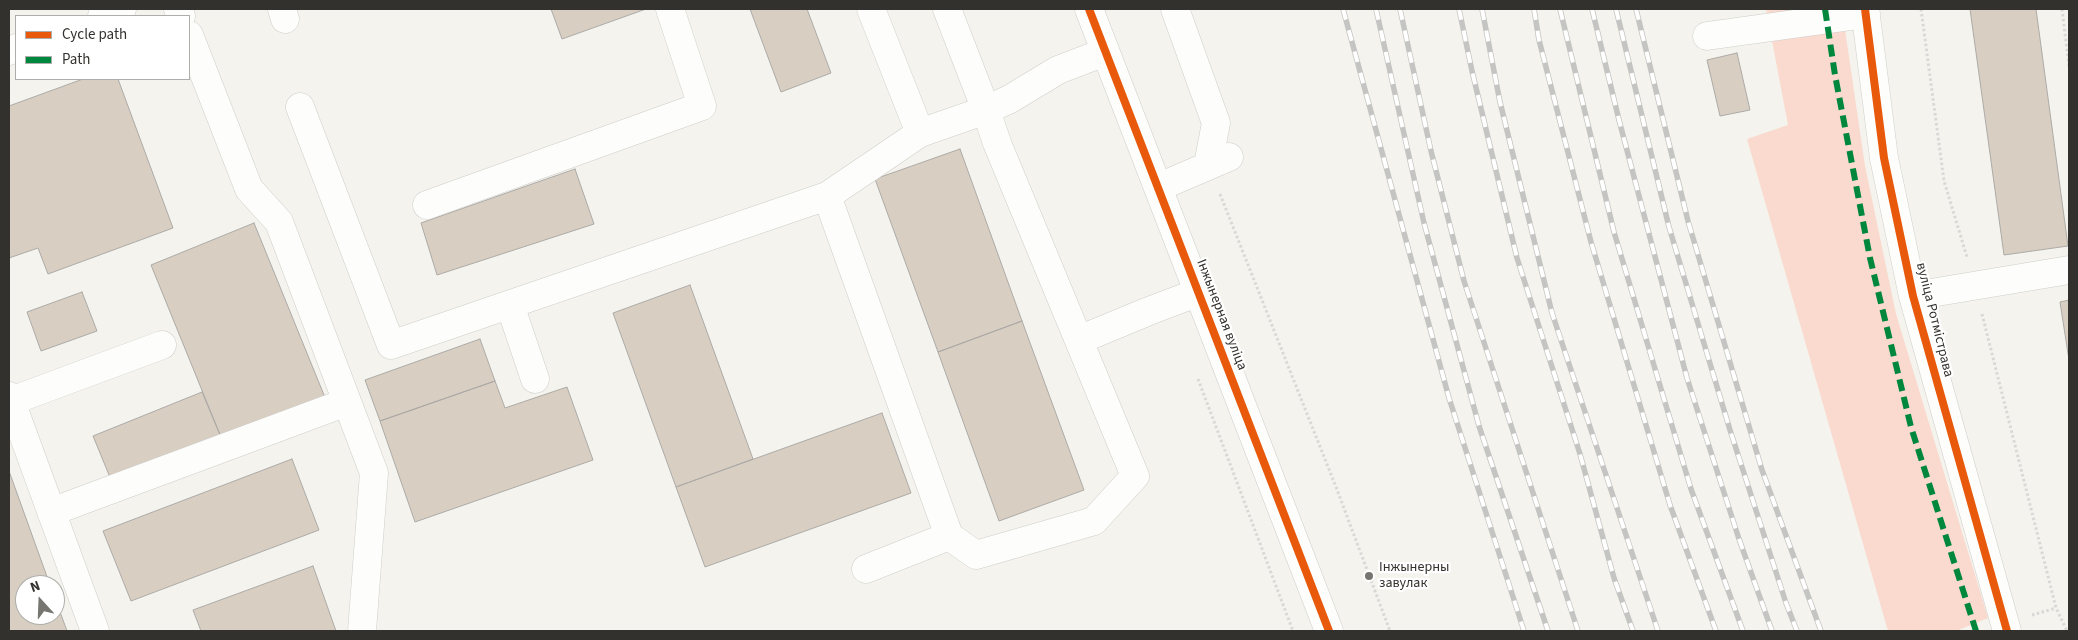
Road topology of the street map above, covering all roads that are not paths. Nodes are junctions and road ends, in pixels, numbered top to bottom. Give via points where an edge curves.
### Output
1 (122, 9) edge
2 (670, 9) edge
3 (871, 9) edge
4 (947, 9) edge
5 (1089, 9) edge
6 (1175, 9) edge
7 (1866, 12) edge
8 (105, 15) edge
9 (1707, 36) dead end
10 (190, 38) edge
11 (1105, 52) junction
12 (300, 106) dead end
13 (986, 110) junction
14 (920, 133) junction
15 (1159, 187) junction
16 (827, 196) junction
17 (427, 206) dead end
18 (2069, 270) edge
19 (1199, 292) junction
20 (1913, 296) junction
21 (510, 305) junction
22 (1079, 340) junction
23 (162, 345) dead end
24 (536, 379) dead end
25 (10, 399) edge
26 (347, 402) junction
27 (51, 512) junction
28 (949, 536) junction
29 (866, 569) dead end
30 (95, 631) edge
31 (362, 631) edge
32 (1329, 631) edge
33 (2007, 631) edge

1 - 8 street
2 - 17 street via 702,106
3 - 14 street
4 - 13 street
5 - 11 street, Інжынерная вуліца
6 - 15 street via 1216,122 1219,161
7 - 9 street
7 - 20 street, вуліца Ротмістрава via 1884,158
10 - 26 street via 249,189 279,222
11 - 13 street via 1058,70
11 - 15 street, Інжынерная вуліца
12 - 21 street via 391,345
13 - 14 street
13 - 22 street
14 - 16 street
15 - 19 street, Інжынерная вуліца
16 - 21 street
16 - 28 street
18 - 20 street
19 - 22 street
19 - 32 street, Інжынерная вуліца
20 - 33 street, вуліца Ротмістрава
21 - 24 street
22 - 28 street via 1135,476 1094,521 976,555
23 - 25 street
25 - 27 street
26 - 27 street
26 - 31 street via 374,473
27 - 30 street
28 - 29 street

